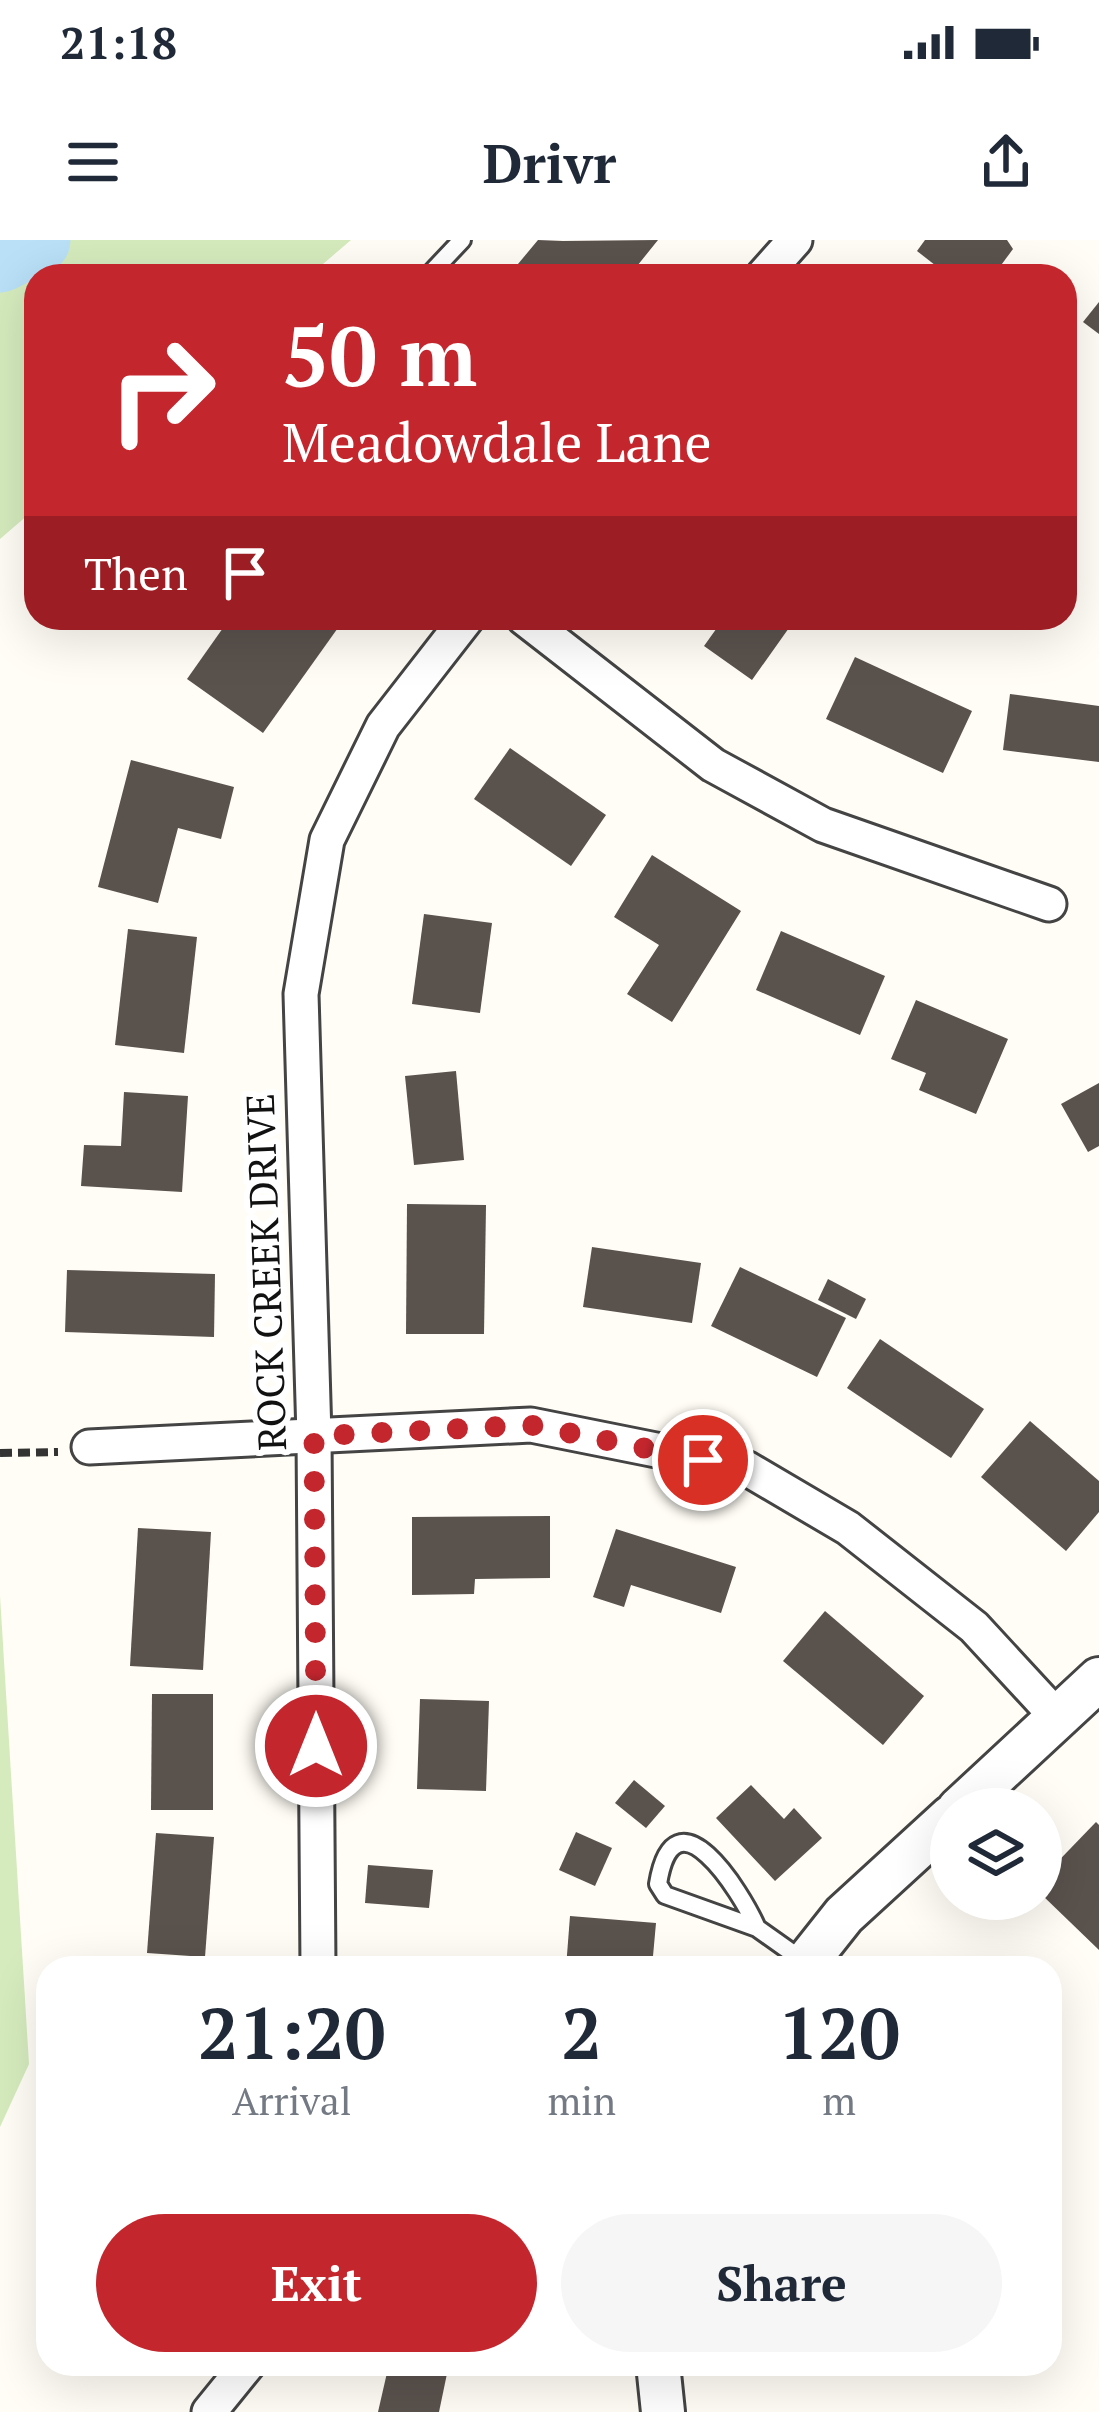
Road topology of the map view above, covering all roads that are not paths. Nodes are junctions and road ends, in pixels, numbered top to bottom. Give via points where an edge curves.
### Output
1 (462, 240) edge
2 (795, 240) edge
3 (439, 264) edge
4 (774, 264) edge
5 (458, 630) edge
6 (539, 630) edge
7 (1049, 904) dead end
8 (314, 1436) junction
9 (89, 1448) road end
10 (1099, 1679) edge
11 (1058, 1718) junction
12 (982, 1788) edge
13 (930, 1835) edge
14 (757, 1928) junction
15 (318, 1956) edge
16 (793, 1956) edge
17 (811, 1956) edge
18 (238, 2376) edge
19 (659, 2376) edge
20 (209, 2412) edge
21 (663, 2412) edge

1 - 3 lane
2 - 4 street
5 - 8 street, ROCK CREEK DRIVE via 383,726 327,840 301,994
6 - 7 street via 713,765 823,825
8 - 9 street
8 - 11 street via 531,1425 746,1468 848,1528 974,1627
8 - 15 street, ROCK CREEK DRIVE
10 - 11 street
11 - 12 street
13 - 17 street
14 - 14 lane via 665,1894 662,1865 676,1847 706,1848
14 - 16 lane
18 - 20 street
19 - 21 street

